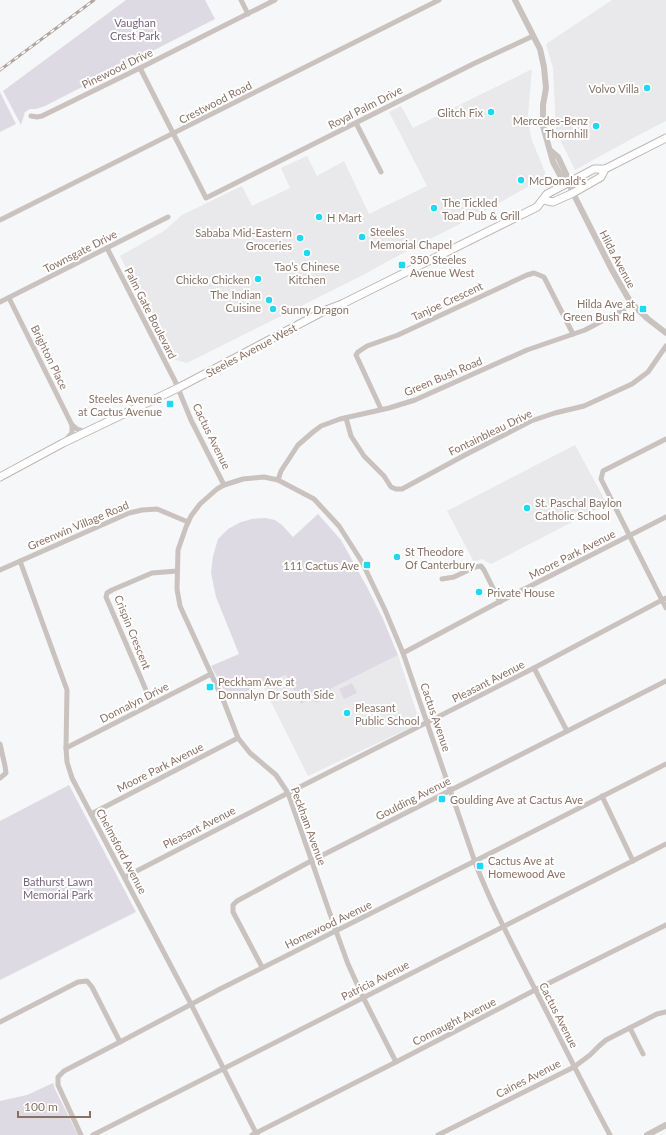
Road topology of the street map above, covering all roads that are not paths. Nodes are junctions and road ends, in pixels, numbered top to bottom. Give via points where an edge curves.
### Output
1 (241, 0) edge
2 (275, 0) edge
3 (439, 0) edge
4 (514, 0) edge
5 (248, 14) junction
6 (533, 36) junction
7 (140, 68) junction
8 (31, 116) dead end
9 (356, 123) junction
10 (174, 134) junction
11 (666, 138) edge
12 (605, 169) junction
13 (381, 172) dead end
14 (568, 182) junction
15 (573, 193) junction
16 (543, 200) junction
17 (168, 217) dead end
18 (0, 220) edge
19 (107, 248) junction
20 (9, 298) junction
21 (0, 302) edge
22 (631, 304) junction
23 (666, 333) edge
24 (573, 334) junction
25 (666, 346) edge
26 (178, 388) junction
27 (381, 409) junction
28 (346, 418) junction
29 (72, 425) junction
30 (86, 432) junction
31 (666, 439) edge
32 (64, 443) junction
33 (0, 477) edge
34 (278, 480) junction
35 (224, 485) junction
36 (666, 517) edge
37 (188, 522) junction
38 (629, 536) junction
39 (20, 561) junction
40 (0, 570) edge
41 (177, 571) junction
42 (442, 579) dead end
43 (664, 599) edge
44 (500, 602) junction
45 (666, 608) edge
46 (403, 653) junction
47 (534, 668) junction
48 (211, 674) junction
49 (666, 681) edge
50 (152, 704) junction
51 (427, 723) junction
52 (567, 731) junction
53 (238, 738) junction
54 (0, 744) edge
55 (66, 748) junction
56 (666, 764) edge
57 (0, 778) edge
58 (451, 790) junction
59 (288, 793) junction
60 (602, 796) junction
61 (91, 814) junction
62 (666, 844) edge
63 (311, 861) junction
64 (475, 861) junction
65 (632, 861) junction
66 (125, 877) junction
67 (666, 925) edge
68 (502, 927) junction
69 (336, 932) junction
70 (262, 967) junction
71 (535, 990) junction
72 (363, 997) junction
73 (191, 1004) junction
74 (666, 1012) edge
75 (0, 1022) edge
76 (630, 1028) junction
77 (120, 1042) junction
78 (643, 1054) dead end
79 (396, 1062) junction
80 (574, 1067) junction
81 (223, 1069) junction
82 (666, 1125) edge
83 (255, 1134) edge
84 (81, 1135) edge
85 (93, 1135) edge
86 (438, 1135) edge
87 (610, 1135) edge
88 (646, 1135) edge

1 - 5 street
2 - 5 street, Pinewood Drive
3 - 10 street, Crestwood Road
4 - 6 street, Hilda Avenue
5 - 7 street, Pinewood Drive
6 - 9 street, Royal Palm Drive
6 - 14 street, Hilda Avenue via 540,49 544,67 546,88 543,126 552,160 560,175
7 - 8 street, Pinewood Drive via 42,116
7 - 10 street
9 - 10 street, Royal Palm Drive via 206,198
9 - 13 street
10 - 18 street, Crestwood Road
11 - 12 main road, Steeles Avenue West
12 - 14 main road, Steeles Avenue West via 594,169
12 - 15 main road, Steeles Avenue West via 601,177
14 - 15 street, Hilda Avenue
14 - 16 main road, Steeles Avenue West via 546,194
15 - 16 main road, Steeles Avenue West via 553,202
15 - 22 street, Hilda Avenue
16 - 26 main road, Steeles Avenue West via 531,210 326,310
17 - 19 street, Townsgate Drive
19 - 20 street, Townsgate Drive
19 - 26 street, Palm Gate Boulevard
20 - 21 street, Townsgate Drive
20 - 29 street, Brighton Place
22 - 23 street, Hilda Avenue
22 - 24 street, Green Bush Road
24 - 27 street, Green Bush Road via 527,350 415,400
24 - 27 street, Tanjoe Crescent via 544,277 534,273 527,275 358,352 356,355
25 - 28 street, Fontainbleau Drive via 648,372 632,384 584,406 531,421 402,489 391,487 364,456 351,436
26 - 30 main road, Steeles Avenue West
26 - 35 street, Cactus Avenue
27 - 28 street, Green Bush Road
28 - 34 street, Green Bush Road via 330,422 298,445
29 - 30 street
29 - 32 street via 72,433
30 - 32 main road, Steeles Avenue West
31 - 38 street via 603,471 601,479
32 - 33 main road, Steeles Avenue West
34 - 35 street, Cactus Avenue via 264,477 243,479
34 - 46 street, Cactus Avenue via 314,500 339,526 362,562
35 - 37 street, Peckham Avenue via 200,504
36 - 38 street, Moore Park Avenue
37 - 39 street, Greenwin Village Road via 157,509 129,513
37 - 41 street, Peckham Avenue via 178,550
38 - 43 street
38 - 44 street, Moore Park Avenue
39 - 40 street, Greenwin Village Road
39 - 55 street, Chelmsford Avenue via 67,690
41 - 48 street, Peckham Avenue via 180,606
41 - 50 street, Crispin Crescent via 152,574 112,590 106,596
42 - 44 street via 481,566
43 - 45 street
43 - 47 street, Pleasant Avenue
44 - 46 street, Moore Park Avenue
46 - 51 street, Cactus Avenue
47 - 51 street, Pleasant Avenue
47 - 52 street
48 - 50 street, Donnalyn Drive
48 - 53 street, Peckham Avenue
49 - 52 street, Goulding Avenue
50 - 55 street, Donnalyn Drive
51 - 58 street, Cactus Avenue
51 - 59 street, Pleasant Avenue
52 - 58 street, Goulding Avenue
53 - 59 street, Peckham Avenue via 250,753 276,775
53 - 61 street, Moore Park Avenue
54 - 57 street via 6,773
55 - 61 street, Chelmsford Avenue via 72,778
56 - 60 street, Homewood Avenue
58 - 63 street, Goulding Avenue
58 - 64 street, Cactus Avenue
59 - 63 street, Peckham Avenue
59 - 66 street, Pleasant Avenue
60 - 64 street, Homewood Avenue
60 - 65 street
61 - 66 street, Chelmsford Avenue
62 - 65 street, Patricia Avenue
63 - 69 street, Peckham Avenue
63 - 70 street, Goulding Avenue via 233,905 233,912
64 - 68 street, Cactus Avenue
64 - 69 street, Homewood Avenue
65 - 68 street, Patricia Avenue
66 - 73 street, Chelmsford Avenue
67 - 71 street, Connaught Avenue
68 - 71 street, Cactus Avenue
68 - 72 street, Patricia Avenue
69 - 70 street, Homewood Avenue
69 - 72 street, Peckham Avenue
70 - 73 street, Homewood Avenue
71 - 79 street, Connaught Avenue
71 - 80 street, Cactus Avenue
72 - 79 street, Peckham Avenue
72 - 81 street, Patricia Avenue
73 - 77 street, Homewood Avenue
73 - 81 street, Chelmsford Avenue
74 - 76 street, Caines Avenue
75 - 77 street via 78,982 87,981
76 - 78 street
76 - 80 street, Caines Avenue via 602,1043
77 - 84 street, Homewood Avenue via 64,1071 58,1077 58,1085
79 - 83 street, Connaught Avenue
80 - 86 street, Caines Avenue
80 - 87 street, Cactus Avenue
81 - 83 street, Chelmsford Avenue
81 - 85 street, Patricia Avenue
82 - 88 street

